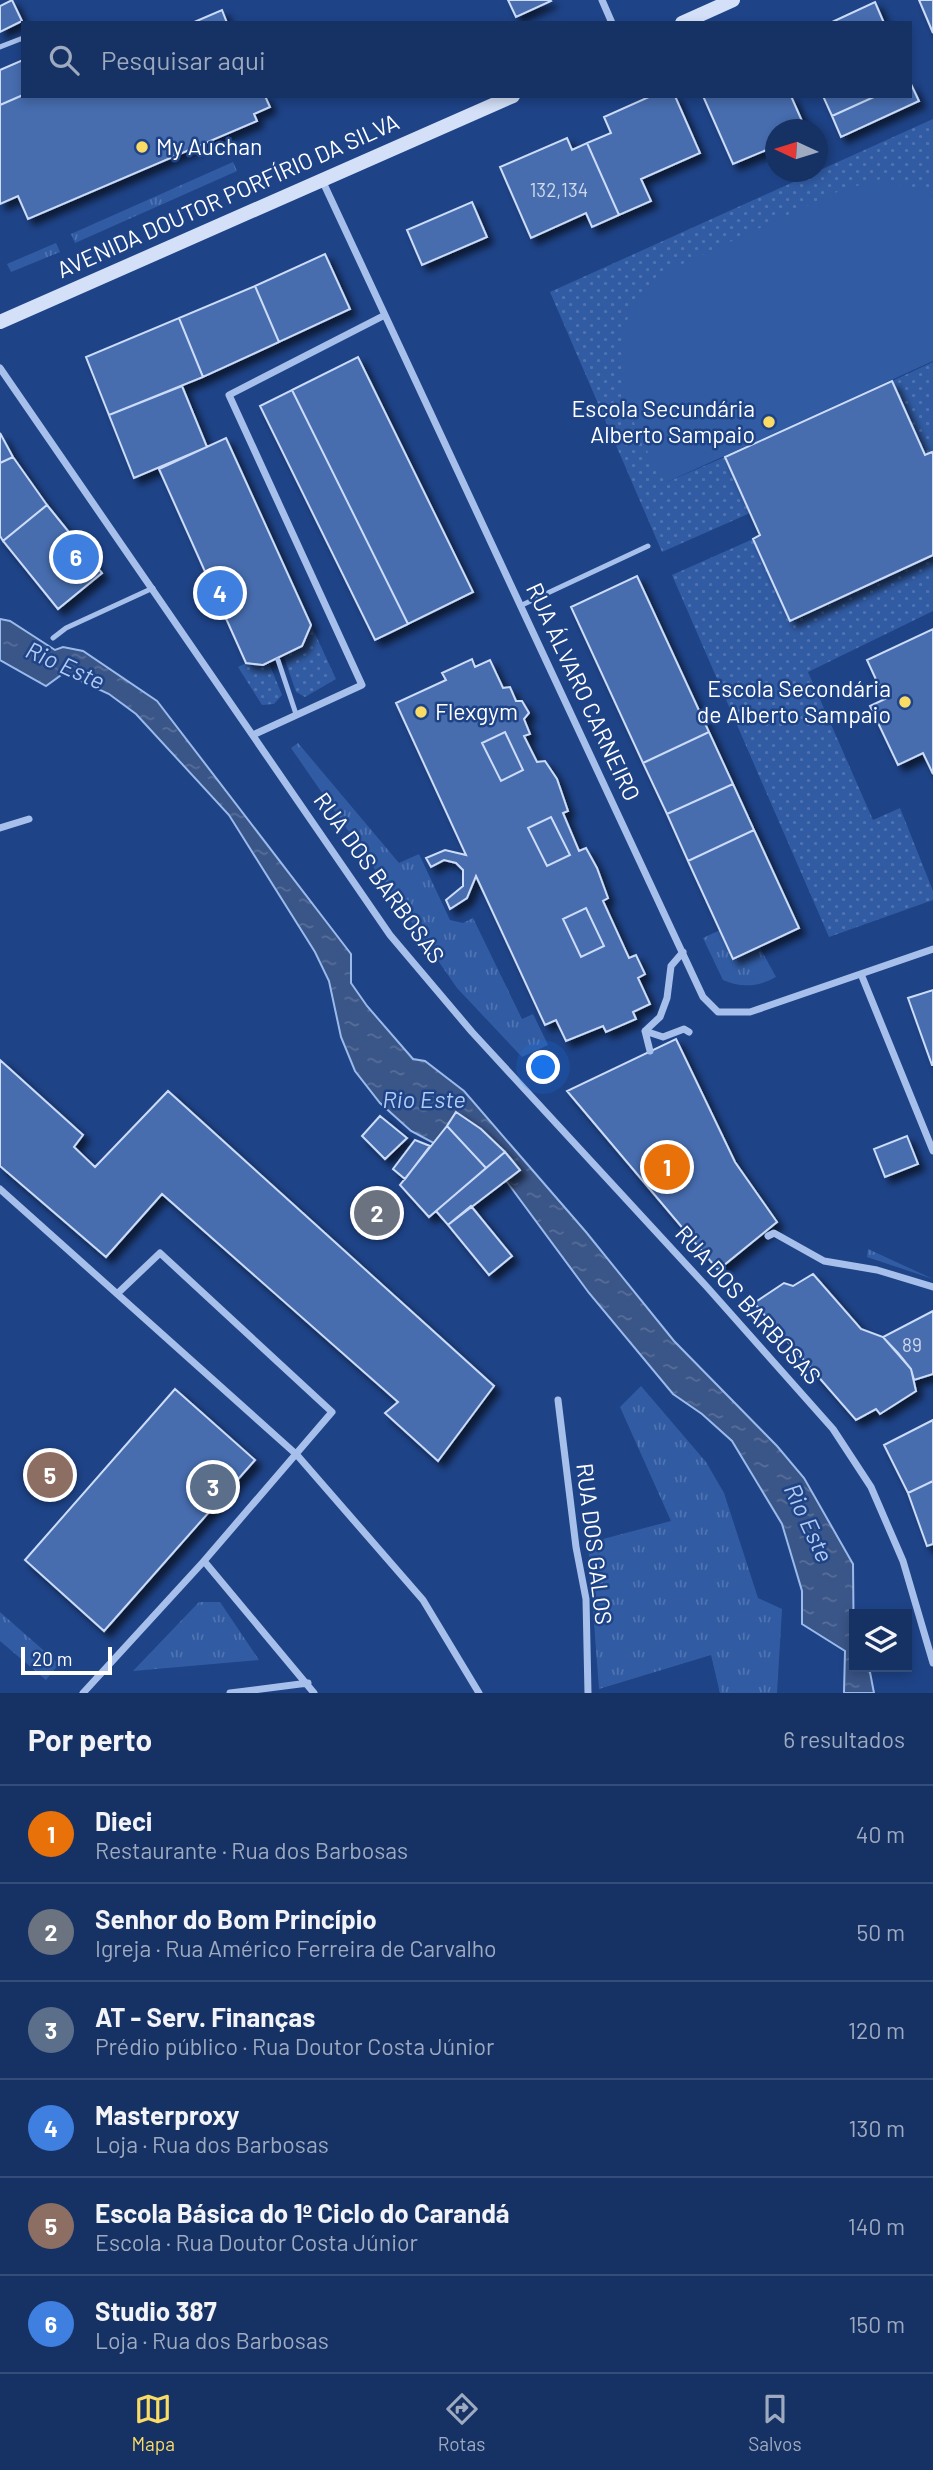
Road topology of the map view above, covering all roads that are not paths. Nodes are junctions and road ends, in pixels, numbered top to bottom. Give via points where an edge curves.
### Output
1 (602, 0) edge
2 (733, 0) edge
3 (611, 21) edge
4 (686, 21) edge
5 (21, 39) edge
6 (0, 47) edge
7 (508, 98) edge
8 (322, 180) junction
9 (383, 316) junction
10 (0, 321) edge
11 (0, 368) edge
12 (648, 546) dead end
13 (154, 588) junction
14 (522, 605) junction
15 (53, 638) dead end
16 (278, 660) dead end
17 (296, 715) junction
18 (255, 734) junction
19 (29, 819) dead end
20 (0, 828) edge
21 (933, 949) edge
22 (683, 952) junction
23 (861, 974) junction
24 (645, 1031) junction
25 (690, 1032) dead end
26 (650, 1051) dead end
27 (933, 1152) edge
28 (0, 1189) edge
29 (768, 1236) dead end
30 (933, 1287) edge
31 (118, 1293) junction
32 (558, 1400) dead end
33 (297, 1455) junction
34 (204, 1561) junction
35 (933, 1663) edge
36 (307, 1683) junction
37 (83, 1693) edge
38 (230, 1693) edge
39 (314, 1693) edge
40 (479, 1693) edge
41 (588, 1693) edge

1 - 3 street
2 - 4 main road
5 - 6 lane
7 - 8 main road, AVENIDA DOUTOR PORFÍRIO DA SILVA
8 - 9 street, RUA ÁLVARO CARNEIRO
8 - 10 main road, AVENIDA DOUTOR PORFÍRIO DA SILVA
9 - 14 street, RUA ÁLVARO CARNEIRO
9 - 17 street via 229,395 362,685
11 - 13 street, RUA DOS BARBOSAS
12 - 14 lane
13 - 15 lane
13 - 18 street, RUA DOS BARBOSAS
14 - 22 street, RUA ÁLVARO CARNEIRO
16 - 17 lane
17 - 18 street
18 - 35 street, RUA DOS BARBOSAS via 390,935 472,1032 834,1429 871,1487 902,1561
19 - 20 street
21 - 23 street, RUA ÁLVARO CARNEIRO
22 - 23 street, RUA ÁLVARO CARNEIRO via 703,997 718,1012 750,1012
22 - 24 street via 670,965 660,1017
23 - 27 street
24 - 25 street via 663,1037 684,1029
24 - 26 street
28 - 31 street
29 - 30 street via 774,1233 824,1261 877,1270
31 - 33 street
31 - 33 street via 160,1253 332,1412
32 - 41 street, RUA DOS GALOS via 586,1599
33 - 34 street
33 - 40 street via 423,1600
34 - 36 street
34 - 37 street
36 - 38 street
36 - 39 street

